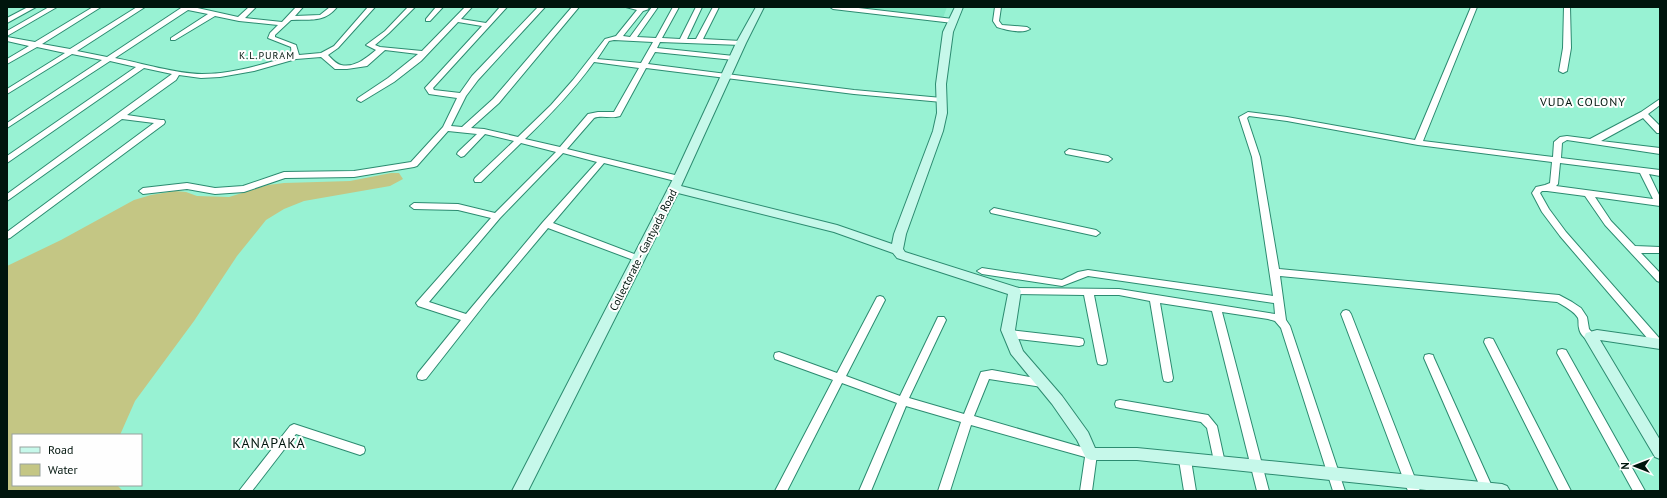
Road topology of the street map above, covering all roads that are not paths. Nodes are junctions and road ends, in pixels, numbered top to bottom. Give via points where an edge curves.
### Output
1 (33, 7) edge
2 (54, 7) edge
3 (98, 7) edge
4 (142, 7) edge
5 (185, 7) edge
6 (253, 7) edge
7 (300, 7) edge
8 (334, 7) edge
9 (372, 7) edge
10 (419, 7) edge
11 (469, 7) edge
12 (504, 7) edge
13 (542, 7) edge
14 (576, 7) edge
15 (629, 7) edge
16 (676, 7) edge
17 (699, 7) edge
18 (716, 7) edge
19 (760, 7) edge
20 (833, 7) edge
21 (959, 7) edge
22 (998, 7) edge
23 (1474, 7) edge
24 (1567, 7) edge
25 (411, 8) edge
26 (439, 8) edge
27 (642, 8) junction
28 (654, 8) edge
29 (213, 14) junction
30 (239, 19) junction
31 (428, 20) dead end
32 (456, 20) junction
33 (7, 21) edge
34 (287, 21) junction
35 (953, 21) junction
36 (486, 25) junction
37 (1027, 29) dead end
38 (7, 34) edge
39 (618, 38) junction
40 (7, 39) edge
41 (173, 39) dead end
42 (632, 39) junction
43 (657, 40) junction
44 (682, 41) junction
45 (699, 41) junction
46 (741, 43) junction
47 (34, 46) junction
48 (380, 49) junction
49 (652, 50) junction
50 (72, 51) junction
51 (424, 53) junction
52 (323, 55) junction
53 (296, 57) junction
54 (734, 58) junction
55 (109, 59) junction
56 (591, 60) junction
57 (7, 62) edge
58 (142, 66) junction
59 (644, 66) junction
60 (1563, 71) dead end
61 (177, 73) junction
62 (725, 77) junction
63 (7, 92) edge
64 (462, 96) junction
65 (361, 100) dead end
66 (942, 100) junction
67 (1660, 100) edge
68 (1644, 114) junction
69 (120, 116) junction
70 (7, 126) edge
71 (446, 128) junction
72 (465, 128) junction
73 (484, 132) junction
74 (1660, 132) edge
75 (519, 141) junction
76 (1591, 142) junction
77 (1418, 143) junction
78 (562, 150) junction
79 (1660, 151) edge
80 (1069, 152) dead end
81 (461, 154) dead end
82 (1108, 159) dead end
83 (1555, 159) junction
84 (7, 160) edge
85 (602, 161) junction
86 (1643, 171) junction
87 (1660, 173) edge
88 (478, 180) dead end
89 (677, 183) junction
90 (1546, 188) junction
91 (143, 191) dead end
92 (1588, 195) junction
93 (7, 198) edge
94 (1660, 203) edge
95 (414, 206) dead end
96 (994, 211) dead end
97 (497, 216) junction
98 (546, 224) junction
99 (1096, 233) dead end
100 (7, 236) edge
101 (1631, 249) junction
102 (897, 250) junction
103 (1660, 250) edge
104 (639, 259) junction
105 (982, 271) dead end
106 (1275, 272) junction
107 (1660, 279) edge
108 (1015, 291) junction
109 (1088, 292) junction
110 (1154, 298) junction
111 (880, 300) dead end
112 (1278, 300) junction
113 (1216, 308) junction
114 (1346, 314) dead end
115 (467, 318) junction
116 (941, 320) dead end
117 (1281, 321) junction
118 (1010, 334) junction
119 (1591, 337) junction
120 (1079, 342) dead end
121 (1490, 342) dead end
122 (1659, 343) edge
123 (1562, 353) dead end
124 (779, 356) dead end
125 (1429, 358) dead end
126 (1102, 361) dead end
127 (422, 376) dead end
128 (840, 378) junction
129 (1168, 378) dead end
130 (1042, 383) junction
131 (903, 401) junction
132 (1120, 404) dead end
133 (967, 419) junction
134 (360, 450) dead end
135 (1660, 453) edge
136 (1091, 454) junction
137 (1185, 460) junction
138 (1219, 463) junction
139 (1257, 466) junction
140 (1333, 474) junction
141 (1412, 486) edge
142 (1488, 490) edge
143 (245, 491) edge
144 (520, 491) edge
145 (781, 491) edge
146 (865, 491) edge
147 (944, 491) edge
148 (1086, 491) edge
149 (1190, 491) edge
150 (1263, 491) edge
151 (1339, 491) edge
152 (1502, 491) edge
153 (1565, 491) edge
154 (1639, 491) edge

1 - 33 street
2 - 38 street
3 - 47 street
4 - 50 street
5 - 29 street
5 - 55 street
6 - 30 street
7 - 34 street
8 - 34 street via 321,17
9 - 52 street via 336,47
10 - 25 street
11 - 32 street
12 - 36 street
13 - 64 street
14 - 72 street via 496,101
15 - 27 street
16 - 43 street
17 - 44 street
18 - 45 street
19 - 46 street, Collectorate - Gantyada Road
20 - 35 street
21 - 35 street
22 - 37 street via 996,21 999,26
23 - 77 street
24 - 60 street via 1567,48
25 - 48 street via 370,45
26 - 31 street
27 - 28 street
27 - 39 street
28 - 42 street
29 - 30 street
29 - 41 street
30 - 34 street
32 - 36 street
32 - 51 street
34 - 53 street via 272,34 271,38 294,46
35 - 66 street via 948,32 943,65
36 - 64 street via 429,88 432,92
39 - 42 street
39 - 56 street via 606,41
40 - 47 street
42 - 43 street
43 - 44 street
43 - 49 street
44 - 45 street
45 - 46 street
46 - 54 street, Collectorate - Gantyada Road
47 - 50 street
47 - 57 street
48 - 51 street via 385,47
48 - 52 street via 364,64 347,67 338,67
49 - 54 street
49 - 59 street
50 - 55 street
50 - 63 street
51 - 65 street
52 - 53 street
53 - 61 street via 220,75
54 - 62 street, Collectorate - Gantyada Road
55 - 58 street
55 - 70 street
56 - 59 street
56 - 75 street via 554,107
58 - 61 street
58 - 84 street
59 - 62 street
59 - 78 street via 617,114 592,115
61 - 69 street
62 - 66 street
62 - 89 street, Collectorate - Gantyada Road
64 - 71 street
66 - 102 street via 938,131 900,234
67 - 68 street
68 - 74 street
68 - 76 street
69 - 93 street
69 - 100 street via 161,122
71 - 72 street
71 - 91 street via 414,164 354,174 284,175 244,189 215,191 187,186
72 - 73 street
73 - 75 street
73 - 81 street
75 - 78 street
75 - 88 street
76 - 79 street
76 - 83 street via 1567,138 1560,140
77 - 83 street
77 - 106 street via 1253,114 1242,117 1256,157
78 - 85 street
78 - 97 street
80 - 82 street
83 - 86 street
83 - 90 street via 1554,184
85 - 89 street
85 - 98 street
86 - 87 street
86 - 94 street
89 - 102 street via 837,229
89 - 104 street, Collectorate - Gantyada Road
90 - 92 street
90 - 122 street via 1539,189 1536,193 1549,216
92 - 94 street
92 - 101 street
95 - 97 street via 458,207
96 - 99 street
97 - 115 street via 421,303
98 - 104 street
98 - 115 street
101 - 103 street
101 - 107 street
102 - 108 street via 901,255
104 - 144 street, Collectorate - Gantyada Road
105 - 112 street via 1062,283 1072,282 1080,275 1088,273
106 - 112 street
106 - 119 street via 1559,299 1573,307 1582,318 1583,327
108 - 109 street
108 - 118 street via 1008,330
109 - 110 street via 1119,292
109 - 126 street
110 - 113 street
110 - 129 street
111 - 128 street
112 - 117 street
113 - 117 street via 1273,316
113 - 139 street
114 - 141 street
115 - 127 street
116 - 131 street
117 - 140 street via 1285,326
118 - 120 street
118 - 130 street via 1018,354
119 - 122 street via 1597,335
119 - 135 street
121 - 153 street
123 - 154 street
124 - 128 street
125 - 142 street
128 - 131 street
128 - 145 street
130 - 133 street via 985,375
130 - 136 street via 1083,436
131 - 133 street
131 - 146 street
132 - 138 street via 1208,420 1212,426
133 - 136 street
133 - 147 street
134 - 143 street via 294,429
136 - 137 street via 1137,454
136 - 148 street
137 - 138 street
137 - 149 street
138 - 139 street
139 - 140 street
139 - 150 street
140 - 141 street
140 - 151 street
141 - 142 street
142 - 152 street

